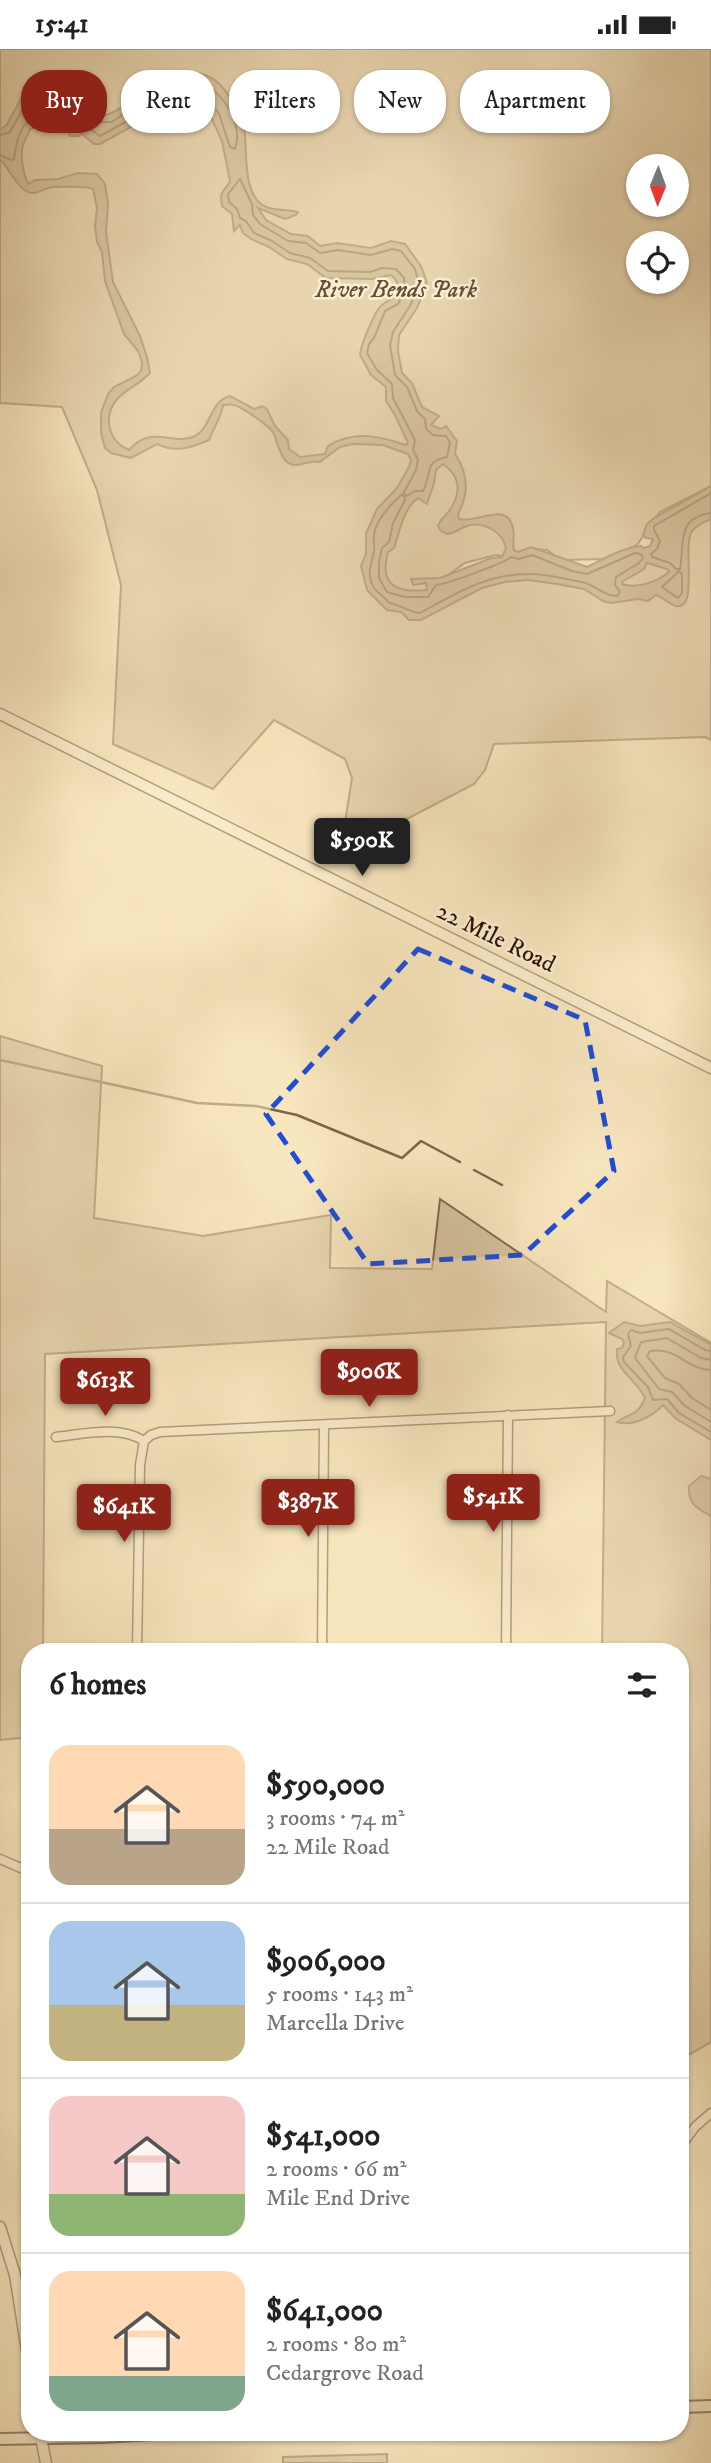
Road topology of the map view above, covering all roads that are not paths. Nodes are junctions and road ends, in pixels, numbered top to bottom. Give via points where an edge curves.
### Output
1 (0, 715) edge
2 (711, 1067) edge
3 (610, 1411) dead end
4 (508, 1415) junction
5 (324, 1426) junction
6 (56, 1437) dead end
7 (144, 1441) junction
8 (137, 1643) edge
9 (322, 1643) edge
10 (506, 1643) edge
11 (0, 1859) edge
12 (21, 1868) edge
13 (711, 2113) edge
14 (689, 2135) edge
15 (0, 2227) edge
16 (21, 2313) edge
17 (711, 2406) edge
18 (689, 2407) edge
19 (21, 2437) edge
20 (0, 2439) edge
21 (41, 2441) edge
22 (46, 2463) edge

1 - 2 street, 22 Mile Road
3 - 4 street
4 - 5 street
4 - 10 street
5 - 7 street via 160,1432
5 - 9 street
6 - 7 street via 116,1432
7 - 8 street
11 - 12 street
13 - 14 street
15 - 16 street
17 - 18 main road
19 - 20 main road
21 - 22 street

